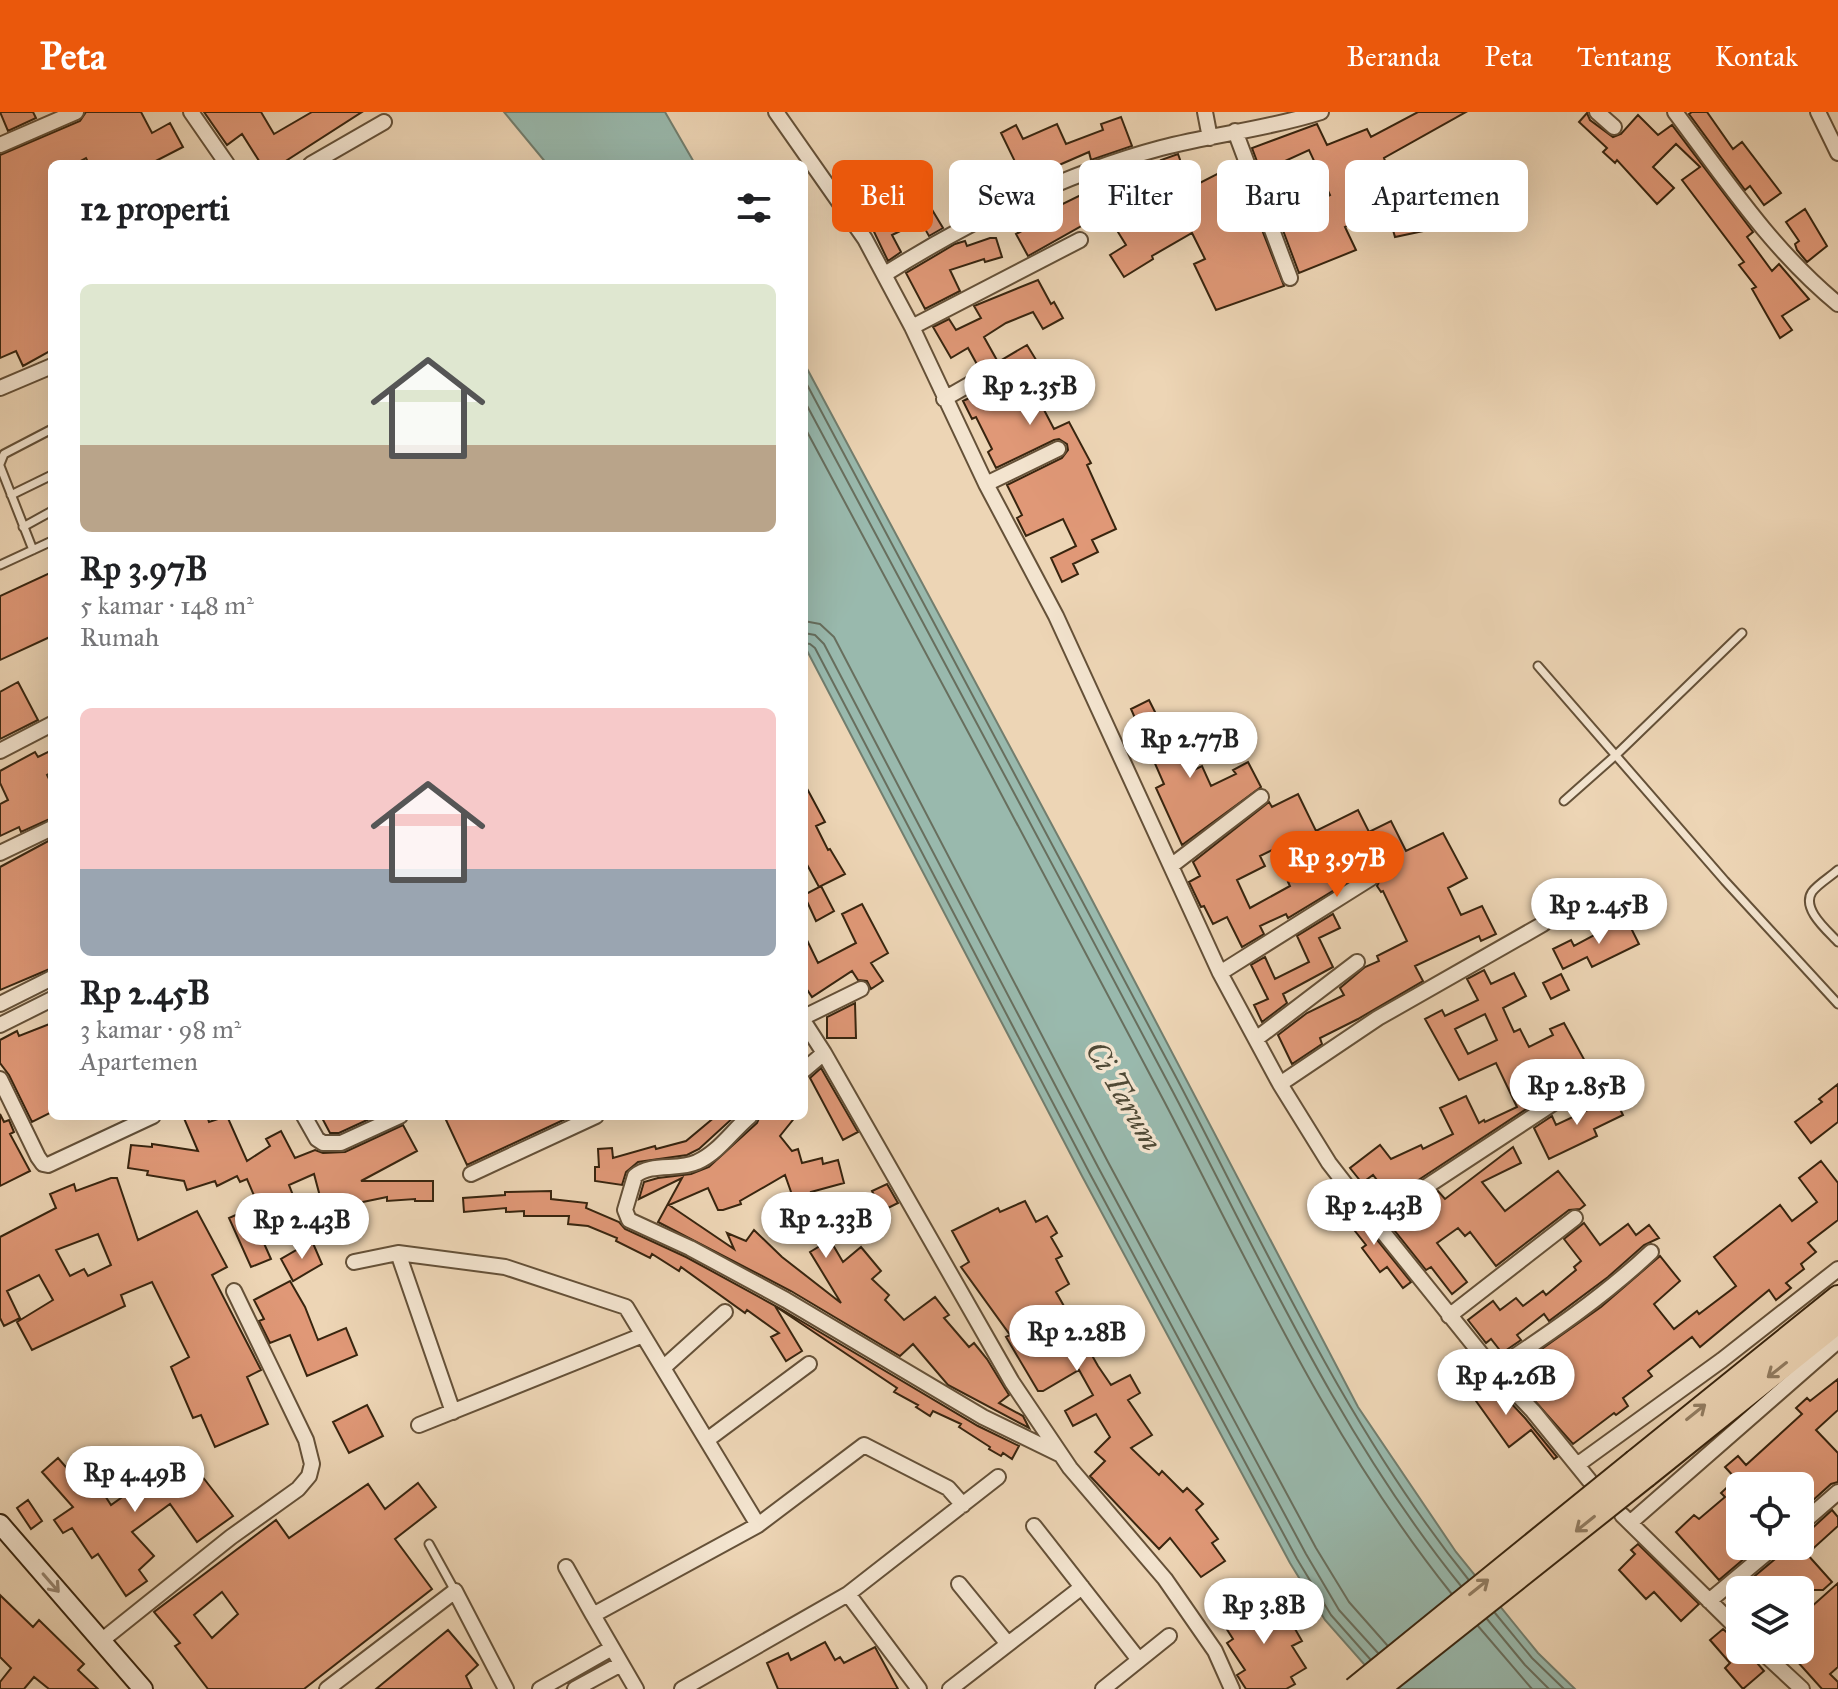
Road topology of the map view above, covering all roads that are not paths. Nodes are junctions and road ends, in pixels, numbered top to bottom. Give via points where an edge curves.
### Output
1 (76, 112) edge
2 (191, 112) edge
3 (776, 112) edge
4 (1205, 112) edge
5 (1321, 112) edge
6 (1597, 112) edge
7 (1675, 112) edge
8 (1818, 112) edge
9 (384, 122) dead end
10 (1614, 127) dead end
11 (1235, 131) junction
12 (1210, 138) junction
13 (0, 145) edge
14 (1838, 153) edge
15 (224, 160) edge
16 (318, 160) edge
17 (1080, 240) dead end
18 (885, 274) junction
19 (1290, 278) dead end
20 (1838, 304) edge
21 (912, 327) junction
22 (48, 368) edge
23 (972, 383) dead end
24 (0, 388) edge
25 (944, 399) junction
26 (48, 431) edge
27 (1058, 449) dead end
28 (0, 465) edge
29 (48, 477) edge
30 (986, 484) junction
31 (11, 495) junction
32 (48, 513) edge
33 (23, 527) junction
34 (48, 543) edge
35 (33, 550) junction
36 (0, 565) edge
37 (1742, 633) dead end
38 (1538, 666) dead end
39 (48, 726) edge
40 (0, 751) edge
41 (1617, 754) junction
42 (1261, 797) dead end
43 (1564, 801) dead end
44 (48, 830) edge
45 (0, 853) edge
46 (1171, 866) junction
47 (1838, 870) edge
48 (1371, 878) dead end
49 (1543, 924) dead end
50 (1838, 942) edge
51 (1357, 962) dead end
52 (1220, 973) junction
53 (48, 980) edge
54 (861, 989) dead end
55 (48, 1001) edge
56 (0, 1004) edge
57 (1838, 1004) edge
58 (808, 1017) edge
59 (0, 1025) edge
60 (808, 1026) edge
61 (1256, 1039) junction
62 (824, 1053) junction
63 (808, 1067) edge
64 (0, 1079) edge
65 (1584, 1083) dead end
66 (1280, 1084) junction
67 (144, 1120) edge
68 (306, 1120) edge
69 (391, 1120) edge
70 (746, 1120) edge
71 (570, 1122) edge
72 (471, 1174) dead end
73 (1575, 1218) dead end
74 (1374, 1221) junction
75 (1651, 1252) dead end
76 (398, 1253) junction
77 (354, 1262) dead end
78 (1838, 1269) edge
79 (234, 1291) dead end
80 (1838, 1297) edge
81 (725, 1312) dead end
82 (1449, 1316) junction
83 (1838, 1322) edge
84 (643, 1335) junction
85 (1838, 1341) edge
86 (809, 1364) dead end
87 (663, 1368) junction
88 (1494, 1370) junction
89 (453, 1412) junction
90 (419, 1425) dead end
91 (707, 1440) junction
92 (1059, 1454) junction
93 (1577, 1465) junction
94 (1640, 1468) junction
95 (998, 1477) dead end
96 (1589, 1480) dead end
97 (1838, 1492) edge
98 (963, 1505) junction
99 (1814, 1513) edge
100 (0, 1524) edge
101 (758, 1525) junction
102 (1034, 1526) dead end
103 (429, 1544) dead end
104 (1758, 1560) edge
105 (566, 1567) dead end
106 (959, 1584) dead end
107 (1082, 1587) junction
108 (455, 1591) junction
109 (848, 1594) junction
110 (1709, 1601) junction
111 (593, 1615) junction
112 (1726, 1617) edge
113 (1169, 1636) dead end
114 (101, 1641) junction
115 (1008, 1644) junction
116 (612, 1648) junction
117 (1139, 1660) junction
118 (621, 1664) junction
119 (1775, 1664) edge
120 (1231, 1688) edge
121 (142, 1689) edge
122 (327, 1689) edge
123 (506, 1689) edge
124 (540, 1689) edge
125 (575, 1689) edge
126 (636, 1689) edge
127 (682, 1689) edge
128 (919, 1689) edge
129 (950, 1689) edge
130 (1103, 1689) edge
131 (1354, 1689) edge
132 (1378, 1689) edge
133 (1802, 1689) edge

1 - 13 street
2 - 15 street
3 - 18 street
4 - 12 street
5 - 11 street
6 - 10 street
7 - 20 street via 1805,277
8 - 14 street
9 - 16 street
11 - 12 street
11 - 19 street
12 - 18 street via 1084,173 966,226
17 - 21 street
18 - 21 street
21 - 25 street
22 - 24 street
23 - 25 street
25 - 30 street
26 - 28 lane via 4,454
27 - 30 street
28 - 31 lane
29 - 31 lane
30 - 46 street via 1056,616
31 - 33 lane
32 - 33 lane
33 - 35 lane
34 - 35 lane
35 - 36 lane
37 - 41 lane
38 - 41 lane
39 - 40 street
41 - 43 lane
41 - 57 lane
42 - 46 street
44 - 45 street
46 - 52 street
47 - 50 lane via 1809,901 1813,914
48 - 52 street
49 - 66 street via 1378,1018
51 - 61 street
52 - 61 street
53 - 56 street
54 - 58 street
55 - 59 street
60 - 62 street
61 - 66 street
62 - 63 street
62 - 92 street via 994,1353
64 - 67 street via 38,1157 48,1165
65 - 74 street
66 - 74 street via 1329,1163
68 - 69 street via 317,1139 331,1144
70 - 92 street via 705,1158 635,1176 625,1210 629,1220 731,1270 983,1417
71 - 72 street
73 - 82 street
74 - 82 street
75 - 88 street via 1574,1316
76 - 77 street
76 - 84 street via 505,1267 626,1307
76 - 89 street
78 - 93 street
79 - 114 street via 306,1440 309,1476 284,1501
94 -> 80 main road
81 - 87 street
82 - 88 street
83 -> 94 main road
84 - 87 street
84 - 89 street
85 - 110 street via 1627,1518
86 - 91 street
87 - 91 street
88 - 93 street
89 - 90 street
91 - 101 street
92 - 120 street via 1156,1568 1215,1651
93 - 96 street
131 -> 94 main road, bridge
94 -> 132 main road, bridge
95 - 98 street
97 - 99 street
98 - 101 street via 948,1488 864,1445
98 - 109 street
100 -> 114 main road
101 - 111 street
102 - 107 street
103 - 108 lane
104 - 110 street
105 - 111 street
106 - 115 street
107 - 115 street
107 - 117 street
108 - 122 street
108 - 123 street
109 - 127 street
109 - 128 street
110 - 112 street
111 - 116 street
113 - 117 street
114 - 121 main road
115 - 129 street
116 - 118 street
116 - 124 street
117 - 130 street
118 - 125 street
118 - 126 street
119 - 133 street

